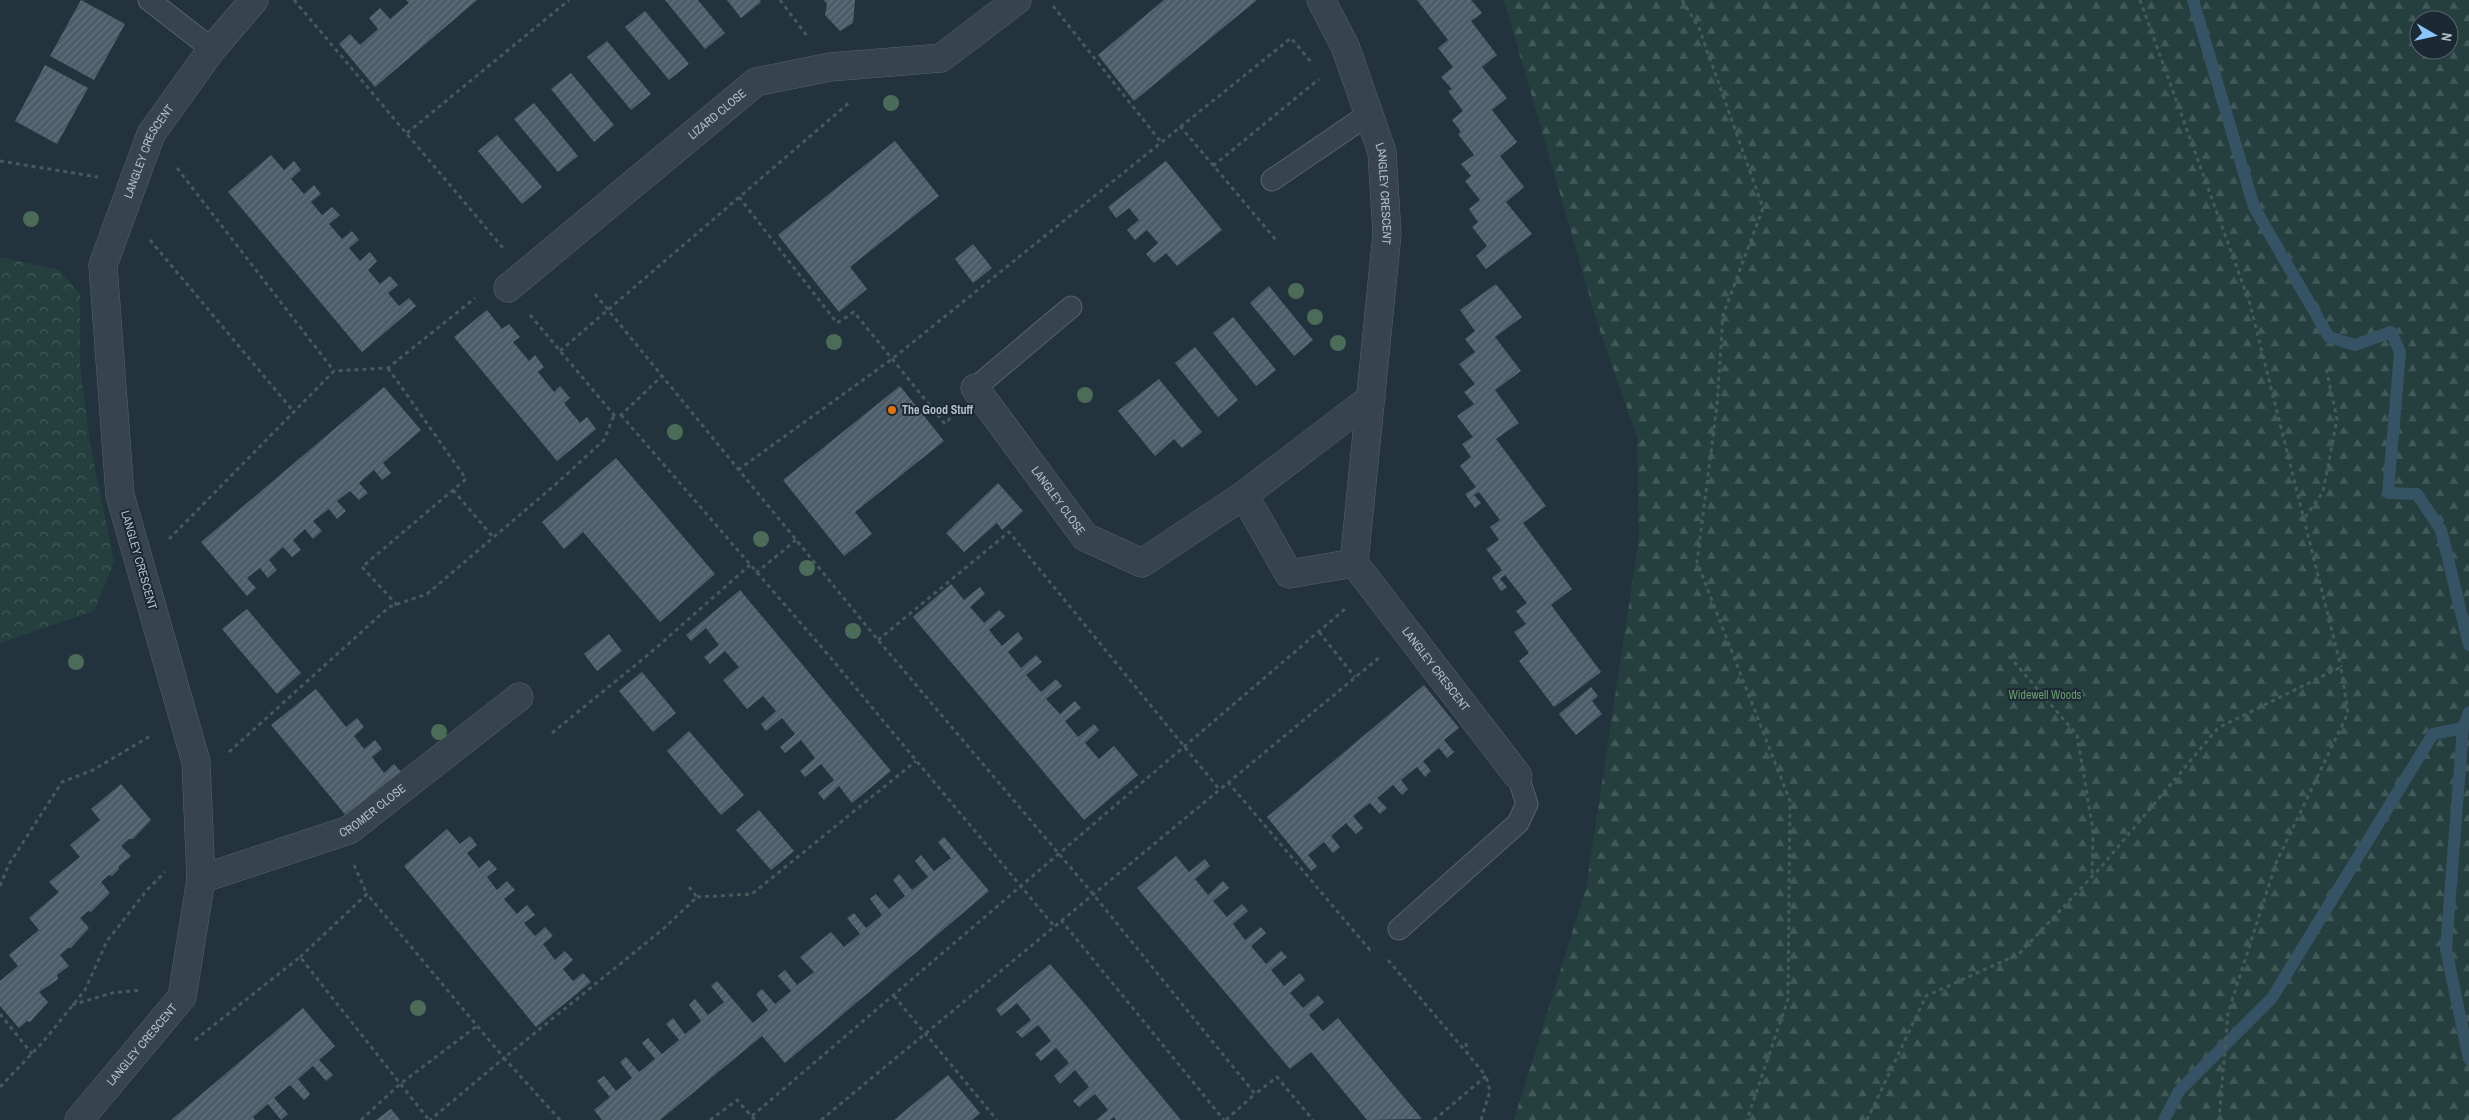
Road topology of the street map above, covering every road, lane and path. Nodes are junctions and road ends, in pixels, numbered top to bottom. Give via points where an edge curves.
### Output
1 (149, 0) edge
2 (254, 0) edge
3 (294, 0) edge
4 (569, 0) edge
5 (1017, 0) edge
6 (1048, 0) edge
7 (1321, 0) edge
8 (1682, 0) edge
9 (2140, 0) edge
10 (212, 49) junction
11 (1316, 68) dead end
12 (1322, 76) dead end
13 (853, 100) dead end
14 (1369, 114) junction
15 (1180, 126) junction
16 (407, 133) junction
17 (1161, 142) junction
18 (0, 161) edge
19 (1213, 166) junction
20 (1272, 180) dead end
21 (133, 184) junction
22 (739, 197) junction
23 (204, 202) dead end
24 (1276, 240) dead end
25 (175, 270) dead end
26 (516, 280) junction
27 (595, 294) dead end
28 (1071, 307) dead end
29 (608, 310) junction
30 (560, 351) junction
31 (892, 359) junction
32 (388, 368) junction
33 (2326, 368) dead end
34 (334, 371) junction
35 (662, 376) junction
36 (975, 388) junction
37 (1371, 398) junction
38 (294, 412) junction
39 (614, 415) junction
40 (621, 415) junction
41 (738, 470) junction
42 (453, 490) junction
43 (1244, 495) junction
44 (2305, 518) junction
45 (493, 537) junction
46 (796, 540) junction
47 (1354, 563) junction
48 (750, 565) junction
49 (141, 568) junction
50 (756, 572) junction
51 (1372, 586) junction
52 (397, 605) junction
53 (1319, 632) junction
54 (1408, 633) junction
55 (878, 640) junction
56 (2009, 656) dead end
57 (2341, 667) junction
58 (1355, 677) junction
59 (519, 697) dead end
60 (183, 717) junction
61 (552, 733) dead end
62 (1183, 748) junction
63 (916, 761) junction
64 (197, 775) junction
65 (1518, 776) joint
66 (1228, 782) junction
67 (1219, 789) junction
68 (1058, 854) junction
69 (200, 866) junction
70 (2092, 877) junction
71 (361, 879) dead end
72 (0, 886) edge
73 (1021, 886) junction
74 (689, 887) dead end
75 (368, 894) junction
76 (1093, 894) junction
77 (697, 897) junction
78 (1061, 920) junction
79 (1054, 926) junction
80 (1399, 929) dead end
81 (300, 957) junction
82 (894, 996) junction
83 (176, 1004) junction
84 (72, 1006) junction
85 (0, 1014) edge
86 (477, 1026) junction
87 (924, 1034) junction
88 (193, 1042) dead end
89 (1466, 1043) dead end
90 (1467, 1052) junction
91 (32, 1054) junction
92 (504, 1058) junction
93 (1486, 1076) junction
94 (400, 1084) junction
95 (0, 1087) edge
96 (1254, 1094) junction
97 (752, 1116) junction
98 (79, 1120) edge
99 (361, 1120) edge
100 (430, 1120) edge
101 (560, 1120) edge
102 (710, 1120) edge
103 (755, 1120) edge
104 (821, 1120) edge
105 (997, 1120) edge
106 (1225, 1120) edge
107 (1313, 1120) edge
108 (1434, 1120) edge
109 (1481, 1120) edge
110 (1747, 1120) edge
111 (1867, 1120) edge
112 (2218, 1120) edge

1 - 10 lane
2 - 10 street, LANGLEY CRESCENT
3 - 16 path
4 - 16 path
5 - 26 street, LIZARD CLOSE via 941,58 830,66 756,82
6 - 17 path
7 - 14 street, LANGLEY CRESCENT via 1345,46
8 - 110 path via 1699,28 1762,208 1723,314 1717,405 1697,562 1790,801 1788,999
9 - 44 path via 2250,304
10 - 21 street, LANGLEY CRESCENT via 151,134
11 - 15 path via 1291,38
12 - 19 path
13 - 22 path
14 - 20 lane
14 - 37 street, LANGLEY CRESCENT via 1382,152 1387,234
15 - 17 path
15 - 19 path
16 - 26 path
17 - 31 path
18 - 21 path
19 - 24 path
21 - 49 street, LANGLEY CRESCENT via 103,266 120,495
22 - 29 path
22 - 31 path via 837,323 854,312
23 - 34 path
25 - 38 path
26 - 30 path
26 - 32 path via 499,278
27 - 29 path
28 - 36 lane
29 - 30 path
29 - 35 path
30 - 39 path
31 - 36 path via 946,424
31 - 41 path
32 - 34 path
32 - 42 path via 466,478
33 - 44 path via 2337,419 2322,492
34 - 38 path
35 - 40 path
35 - 41 path
36 - 43 street, LANGLEY CLOSE via 1085,537 1142,563
37 - 43 street
37 - 47 street, LANGLEY CRESCENT
38 - 49 path
39 - 40 path
39 - 45 path via 604,440
40 - 48 path
41 - 46 path
42 - 45 path
42 - 52 path via 362,567
43 - 47 street via 1289,574
44 - 57 path
45 - 52 path via 427,594
46 - 50 path
46 - 55 path
47 - 51 street, LANGLEY CRESCENT
48 - 50 path
48 - 61 path via 649,654
49 - 60 street, LANGLEY CRESCENT
50 - 63 path
51 - 53 path
51 - 54 street, LANGLEY CRESCENT
52 - 64 path via 390,607 207,771
53 - 58 path
53 - 62 path
54 - 58 path
54 - 65 street, LANGLEY CRESCENT
55 - 62 path via 1009,532
55 - 68 path
56 - 70 path via 2077,734 2093,830
57 - 70 path via 2218,728
57 - 112 path via 2348,713 2276,863 2228,1013
58 - 66 path
59 - 69 street, CROMER CLOSE via 349,830
60 - 64 street, LANGLEY CRESCENT
60 - 72 path via 93,770 62,782 9,864
62 - 67 path
62 - 68 path
63 - 73 path
63 - 77 path via 752,894
64 - 69 street, LANGLEY CRESCENT
65 - 80 lane via 1527,804 1518,823
66 - 67 path
66 - 90 path via 1370,950 1376,946
67 - 76 path
68 - 73 path
68 - 76 path
69 - 83 street, LANGLEY CRESCENT via 182,997
69 - 84 path via 177,861 147,890 107,941 85,990
70 - 111 path via 2019,954 1926,996
71 - 75 path
73 - 79 path
73 - 82 path
74 - 77 path
75 - 81 path
75 - 86 path
76 - 78 path
76 - 96 path
77 - 92 path via 662,930
78 - 79 path
78 - 106 path
79 - 87 path
81 - 88 path
81 - 94 path
82 - 87 path
82 - 97 path
83 - 84 path via 146,989 112,993
83 - 98 street, LANGLEY CRESCENT
84 - 91 path
85 - 91 path
86 - 92 path
86 - 94 path
87 - 104 path
87 - 105 path
89 - 90 path
90 - 93 path
91 - 95 path
92 - 100 path
92 - 101 path
93 - 108 path
93 - 109 path via 1490,1091
94 - 99 path
94 - 100 path
96 - 106 path
96 - 107 path via 1276,1077
97 - 102 path via 737,1100
97 - 103 path

